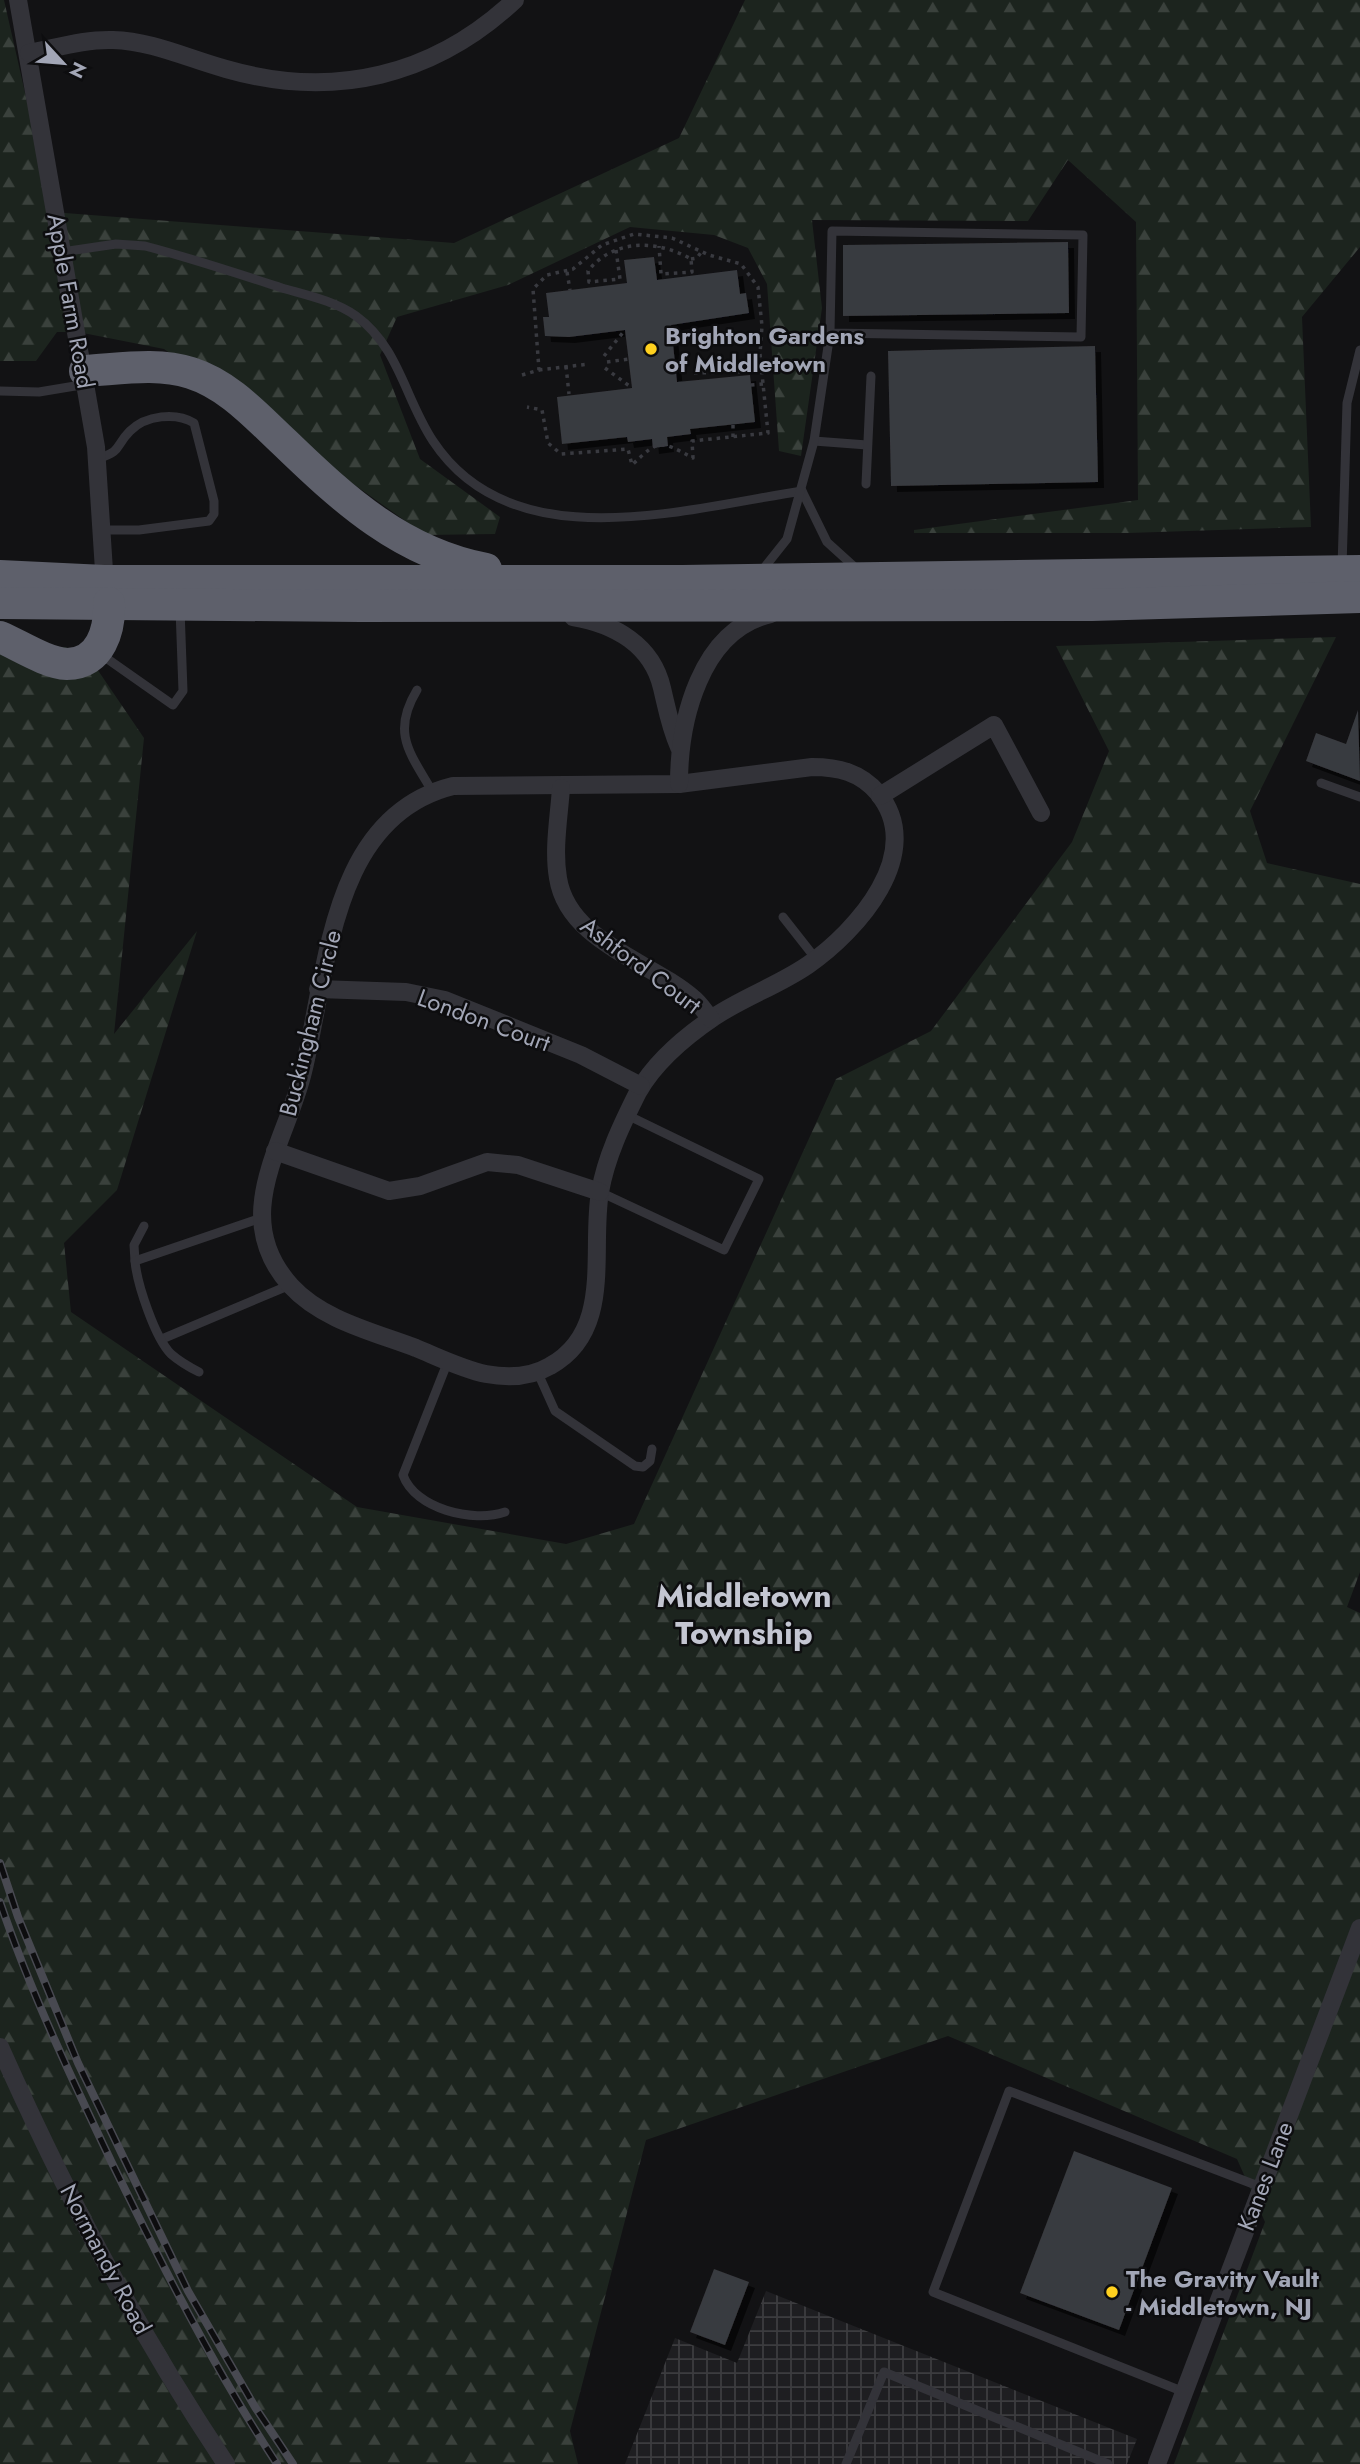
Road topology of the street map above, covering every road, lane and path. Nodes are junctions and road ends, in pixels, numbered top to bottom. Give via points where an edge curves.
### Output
1 (18, 0) edge
2 (515, 0) edge
3 (29, 53) junction
4 (659, 246) junction
5 (616, 250) junction
6 (702, 251) junction
7 (62, 253) junction
8 (691, 259) junction
9 (625, 264) dead end
10 (618, 265) junction
11 (567, 272) junction
12 (569, 290) dead end
13 (625, 330) dead end
14 (830, 333) junction
15 (1360, 350) edge
16 (604, 356) dead end
17 (629, 359) dead end
18 (607, 362) dead end
19 (589, 364) dead end
20 (566, 366) junction
21 (605, 368) dead end
22 (539, 370) junction
23 (762, 370) junction
24 (694, 373) dead end
25 (522, 375) dead end
26 (871, 376) dead end
27 (86, 377) junction
28 (1357, 377) edge
29 (763, 384) junction
30 (751, 385) dead end
31 (632, 388) dead end
32 (0, 391) edge
33 (569, 394) dead end
34 (527, 407) dead end
35 (744, 421) dead end
36 (733, 437) junction
37 (814, 441) junction
38 (867, 445) junction
39 (97, 459) junction
40 (866, 484) dead end
41 (802, 491) junction
42 (101, 530) junction
43 (0, 576) edge
44 (868, 579) junction
45 (545, 580) junction
46 (754, 580) junction
47 (1354, 580) edge
48 (107, 592) junction
49 (0, 603) edge
50 (180, 604) junction
51 (501, 605) junction
52 (827, 605) junction
53 (0, 636) edge
54 (96, 652) junction
55 (417, 691) dead end
56 (679, 747) junction
57 (1321, 783) dead end
58 (679, 785) junction
59 (561, 788) junction
60 (432, 791) junction
61 (880, 796) junction
62 (1360, 797) edge
63 (1041, 813) dead end
64 (783, 917) dead end
65 (816, 960) junction
66 (318, 989) junction
67 (711, 1019) junction
68 (641, 1086) junction
69 (627, 1115) junction
70 (275, 1151) junction
71 (600, 1192) junction
72 (261, 1218) junction
73 (144, 1226) dead end
74 (135, 1261) junction
75 (290, 1285) junction
76 (162, 1339) junction
77 (448, 1361) junction
78 (537, 1371) junction
79 (199, 1372) dead end
80 (652, 1449) dead end
81 (505, 1512) dead end
82 (1360, 1928) edge
83 (0, 2047) edge
84 (1261, 2187) junction
85 (1184, 2392) junction
86 (226, 2464) edge
87 (846, 2464) edge
88 (1108, 2464) edge
89 (1157, 2464) edge

1 - 3 street, Apple Farm Road
2 - 3 street via 477,33 437,56 361,81 262,78 120,41
3 - 7 street, Apple Farm Road
4 - 5 path
4 - 8 path
4 - 8 path via 662,274 692,272
5 - 10 path
5 - 10 path via 592,265 587,271 589,282 620,279
6 - 8 path
6 - 11 path via 664,235 634,234 602,245
6 - 23 path via 741,264 753,277 762,326
7 - 27 street, Apple Farm Road
7 - 41 lane via 116,244 145,246 317,299 354,315 373,331 398,366 445,459 485,493 516,506 622,518
9 - 10 path
11 - 12 path
11 - 22 path via 543,278 531,295
13 - 16 path
14 - 14 lane via 832,231 1083,235 1081,337
14 - 37 lane
15 - 28 lane
17 - 18 path
19 - 20 path
20 - 22 path
20 - 33 path
21 - 31 path
22 - 25 path
23 - 24 path
23 - 29 path
26 - 38 lane
27 - 32 lane via 29,393
27 - 39 street, Apple Farm Road
27 - 45 highway via 168,368 206,379 253,412 335,491 402,540 467,565
28 - 47 lane via 1347,403
29 - 30 path
29 - 36 path via 768,433
34 - 36 path via 542,410 545,433 554,450 571,456 628,449 632,465 645,450 660,443 693,458 692,441
35 - 36 path via 733,424
37 - 38 lane
37 - 41 lane
38 - 40 lane
39 - 42 street, Apple Farm Road
39 - 42 lane via 114,453 131,430 152,418 186,418 194,423 214,501 209,521
41 - 44 lane via 827,542
41 - 46 lane via 787,539
42 - 48 street, Apple Farm Road
43 - 48 highway
44 - 46 highway
44 - 47 highway
45 - 46 highway
45 - 48 highway
47 - 52 highway via 1105,605
48 - 49 highway
48 - 50 highway
48 - 54 highway via 110,626
50 - 51 highway
50 - 54 lane via 183,691 173,705
51 - 52 highway
51 - 56 street via 592,620 636,642 657,672
52 - 56 street via 758,617 722,641 695,689
53 - 54 highway via 68,664
55 - 60 lane via 404,723 404,745
56 - 58 street
57 - 62 lane
58 - 59 street, Buckingham Circle
58 - 61 street, Buckingham Circle via 833,767 866,780
59 - 60 street, Buckingham Circle via 476,785
59 - 67 street, Ashford Court via 557,871 569,909 601,938 694,999
60 - 66 street, Buckingham Circle via 390,819 360,864 333,924
61 - 63 street via 994,725
61 - 65 street, Buckingham Circle via 893,828 891,863 864,912
64 - 65 lane
65 - 67 street, Buckingham Circle
66 - 68 street, London Court via 406,992 445,1000 581,1055
66 - 70 street, Buckingham Circle via 301,1080
67 - 68 street, Buckingham Circle via 678,1044
68 - 69 street, Buckingham Circle
69 - 71 street, Buckingham Circle
69 - 71 lane via 759,1180 724,1250
70 - 71 street via 389,1191 420,1186 467,1167 505,1163
70 - 72 street, Buckingham Circle via 265,1176
71 - 78 street, Buckingham Circle via 596,1294 586,1327 567,1354
72 - 74 lane
72 - 75 street, Buckingham Circle via 272,1256
73 - 74 lane via 134,1245
74 - 76 lane
75 - 76 lane
75 - 77 street, Buckingham Circle via 331,1315
76 - 79 lane via 169,1352
77 - 78 street, Buckingham Circle via 508,1377
77 - 81 lane via 403,1475 408,1488 440,1507 478,1517
78 - 80 lane via 555,1411 635,1466 650,1461
82 - 84 street, Kanes Lane
83 - 86 street, Normandy Road via 100,2253
84 - 85 street, Kanes Lane
84 - 85 lane via 1009,2091 999,2116 933,2292
85 - 89 street, Kanes Lane
87 - 88 lane via 884,2372

